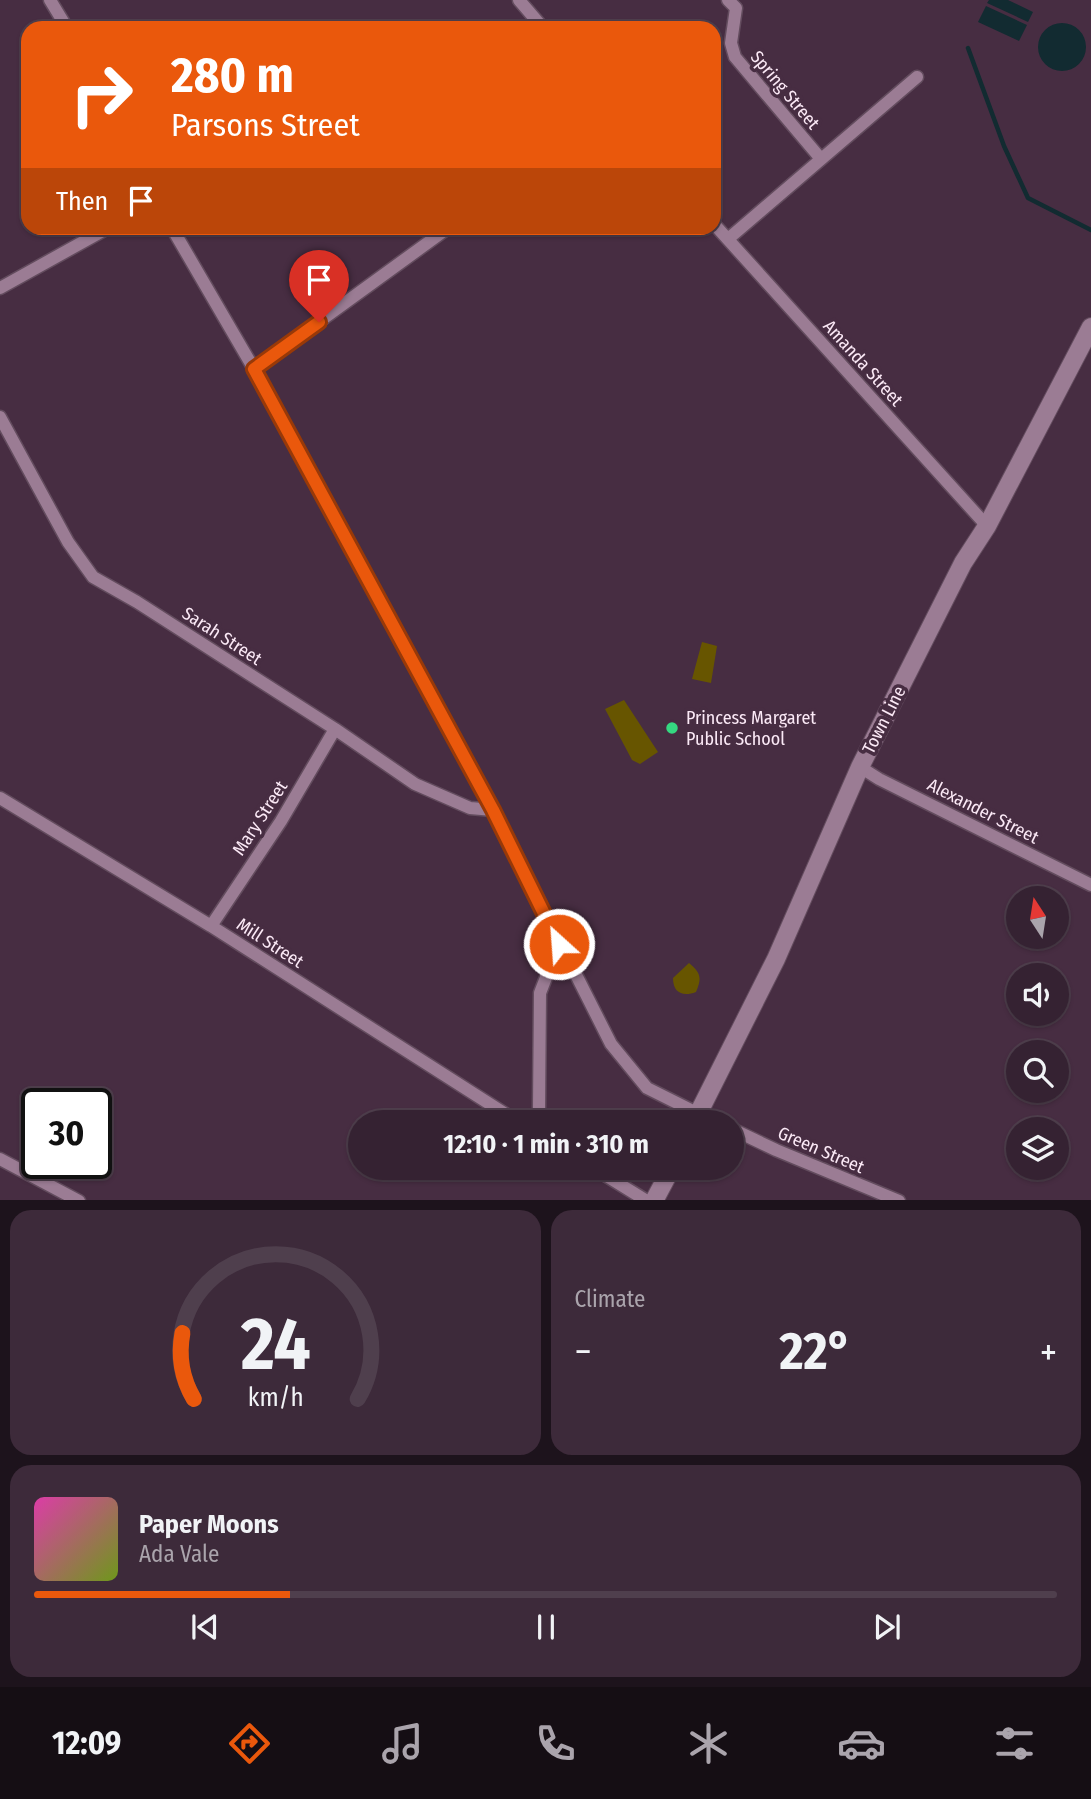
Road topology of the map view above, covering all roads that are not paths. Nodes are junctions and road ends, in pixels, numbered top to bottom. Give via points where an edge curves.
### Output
1 (50, 0) edge
2 (519, 0) edge
3 (728, 0) edge
4 (63, 21) edge
5 (537, 21) edge
6 (917, 77) dead end
7 (821, 159) junction
8 (721, 232) edge
9 (95, 235) edge
10 (176, 235) edge
11 (439, 235) edge
12 (728, 239) junction
13 (0, 288) edge
14 (1091, 327) edge
15 (254, 369) junction
16 (0, 417) edge
17 (987, 526) junction
18 (335, 729) junction
19 (860, 767) junction
20 (0, 798) edge
21 (493, 810) junction
22 (1091, 885) edge
23 (211, 926) junction
24 (559, 944) junction
25 (499, 1110) edge
26 (539, 1110) edge
27 (683, 1110) edge
28 (700, 1110) edge
29 (744, 1135) edge
30 (0, 1159) edge
31 (614, 1180) edge
32 (665, 1180) edge
33 (79, 1200) edge
34 (647, 1200) edge
35 (654, 1200) edge
36 (899, 1200) edge

1 - 4 street
2 - 5 street
3 - 7 street, Spring Street via 736,8 731,43 735,57
6 - 7 street
7 - 12 street
8 - 12 street, Amanda Street
9 - 13 street
10 - 15 street
11 - 15 street
12 - 17 street, Amanda Street
14 - 17 main road, Town Line
15 - 21 street
16 - 18 street, Sarah Street via 68,542 93,577
17 - 19 main road, Town Line via 963,564
18 - 21 street, Sarah Street via 415,784 470,808
18 - 23 street, Mary Street
19 - 22 street, Alexander Street
19 - 28 main road, Town Line via 776,958
20 - 23 street, Mill Street
21 - 24 street
23 - 25 street, Mill Street
24 - 26 street via 540,993
24 - 27 street via 611,1044 647,1088
29 - 36 street, Green Street
30 - 33 street
31 - 34 street
32 - 35 main road

